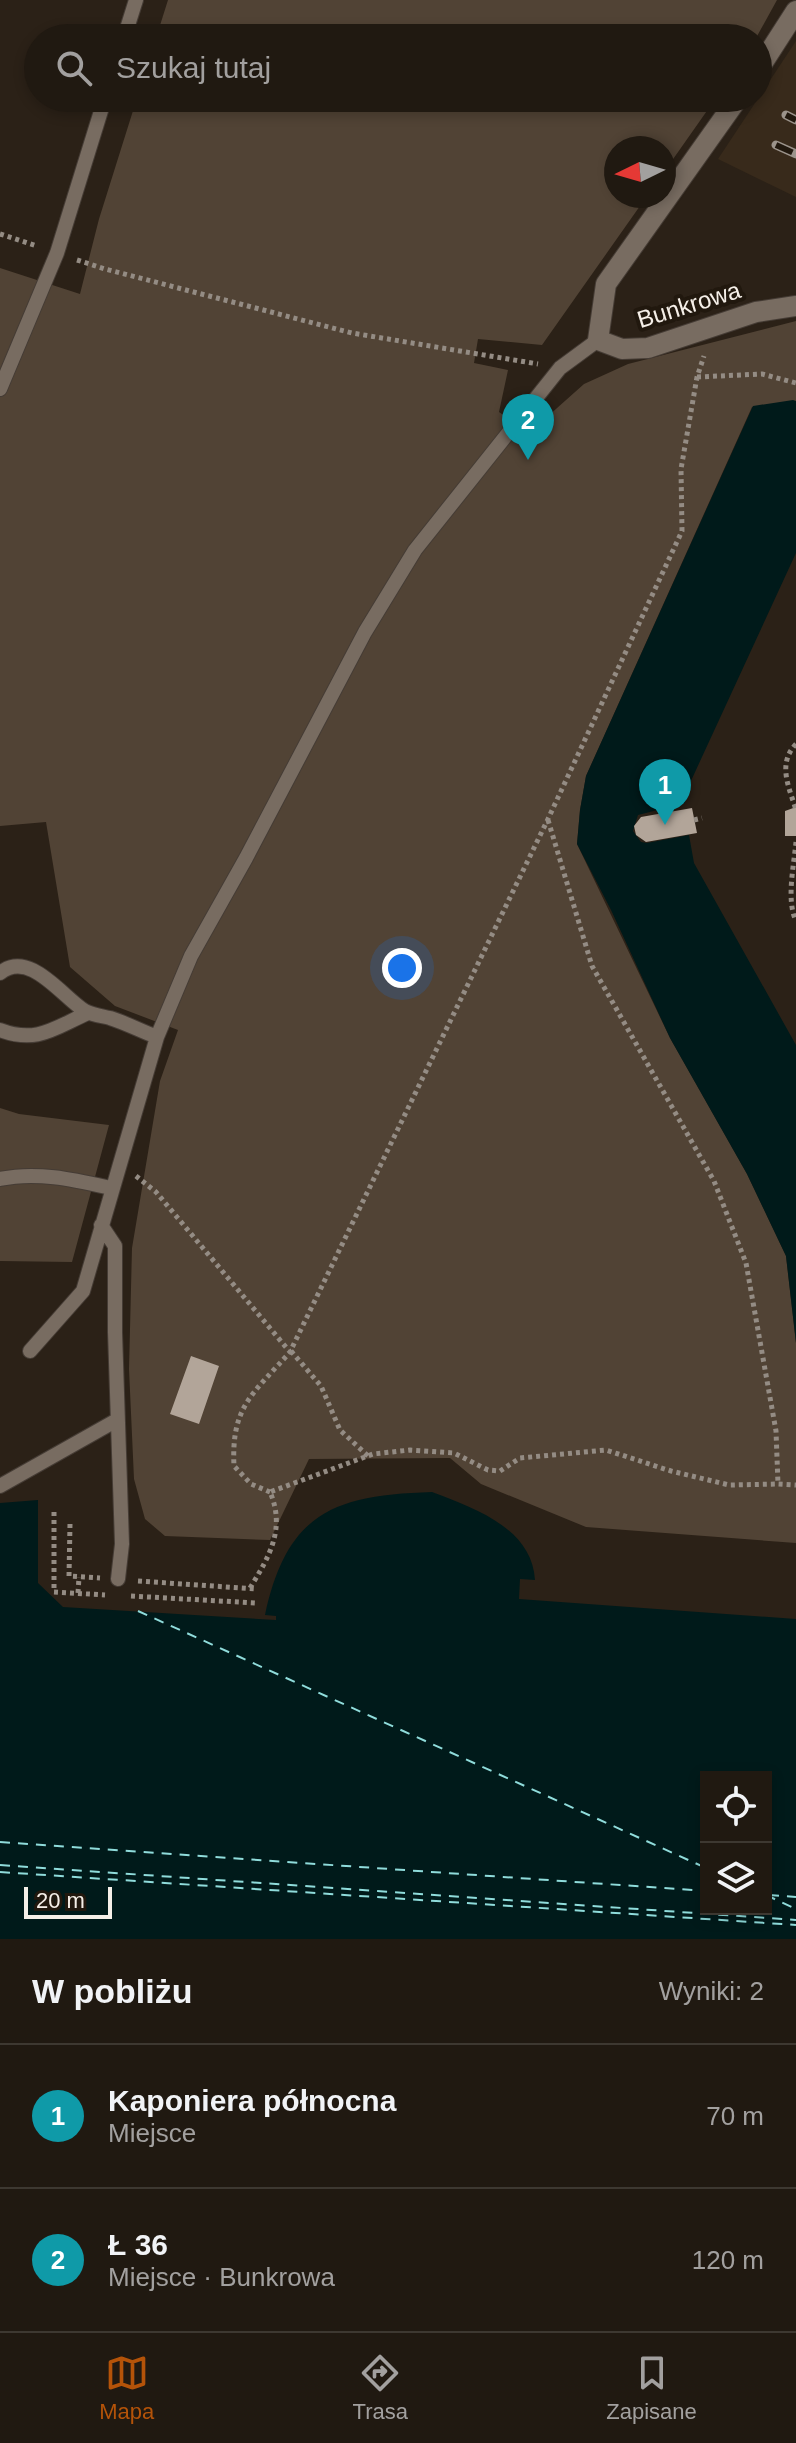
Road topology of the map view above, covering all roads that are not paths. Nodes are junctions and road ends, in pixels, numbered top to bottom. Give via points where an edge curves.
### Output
1 (136, 0) edge
2 (796, 11) edge
3 (128, 24) edge
4 (772, 50) edge
5 (101, 112) edge
6 (728, 112) edge
7 (796, 306) edge
8 (598, 340) junction
9 (0, 389) edge
10 (0, 973) edge
11 (88, 1013) junction
12 (0, 1030) edge
13 (157, 1037) junction
14 (0, 1179) edge
15 (111, 1188) junction
16 (101, 1225) junction
17 (30, 1351) dead end
18 (117, 1420) junction
19 (0, 1486) edge
20 (118, 1579) road end

1 - 3 lane
2 - 4 street
5 - 9 lane via 57,253
6 - 8 street via 606,284
7 - 8 street, Bunkrowa via 756,312 648,348 622,349
8 - 13 lane via 560,368 415,550 365,632 191,956
10 - 11 lane via 20,966 35,971
11 - 12 lane via 33,1037
11 - 13 lane
13 - 15 lane
14 - 15 lane via 71,1179
15 - 16 lane
16 - 17 lane via 83,1291
16 - 18 lane via 115,1246
18 - 19 lane
18 - 20 lane via 122,1544

